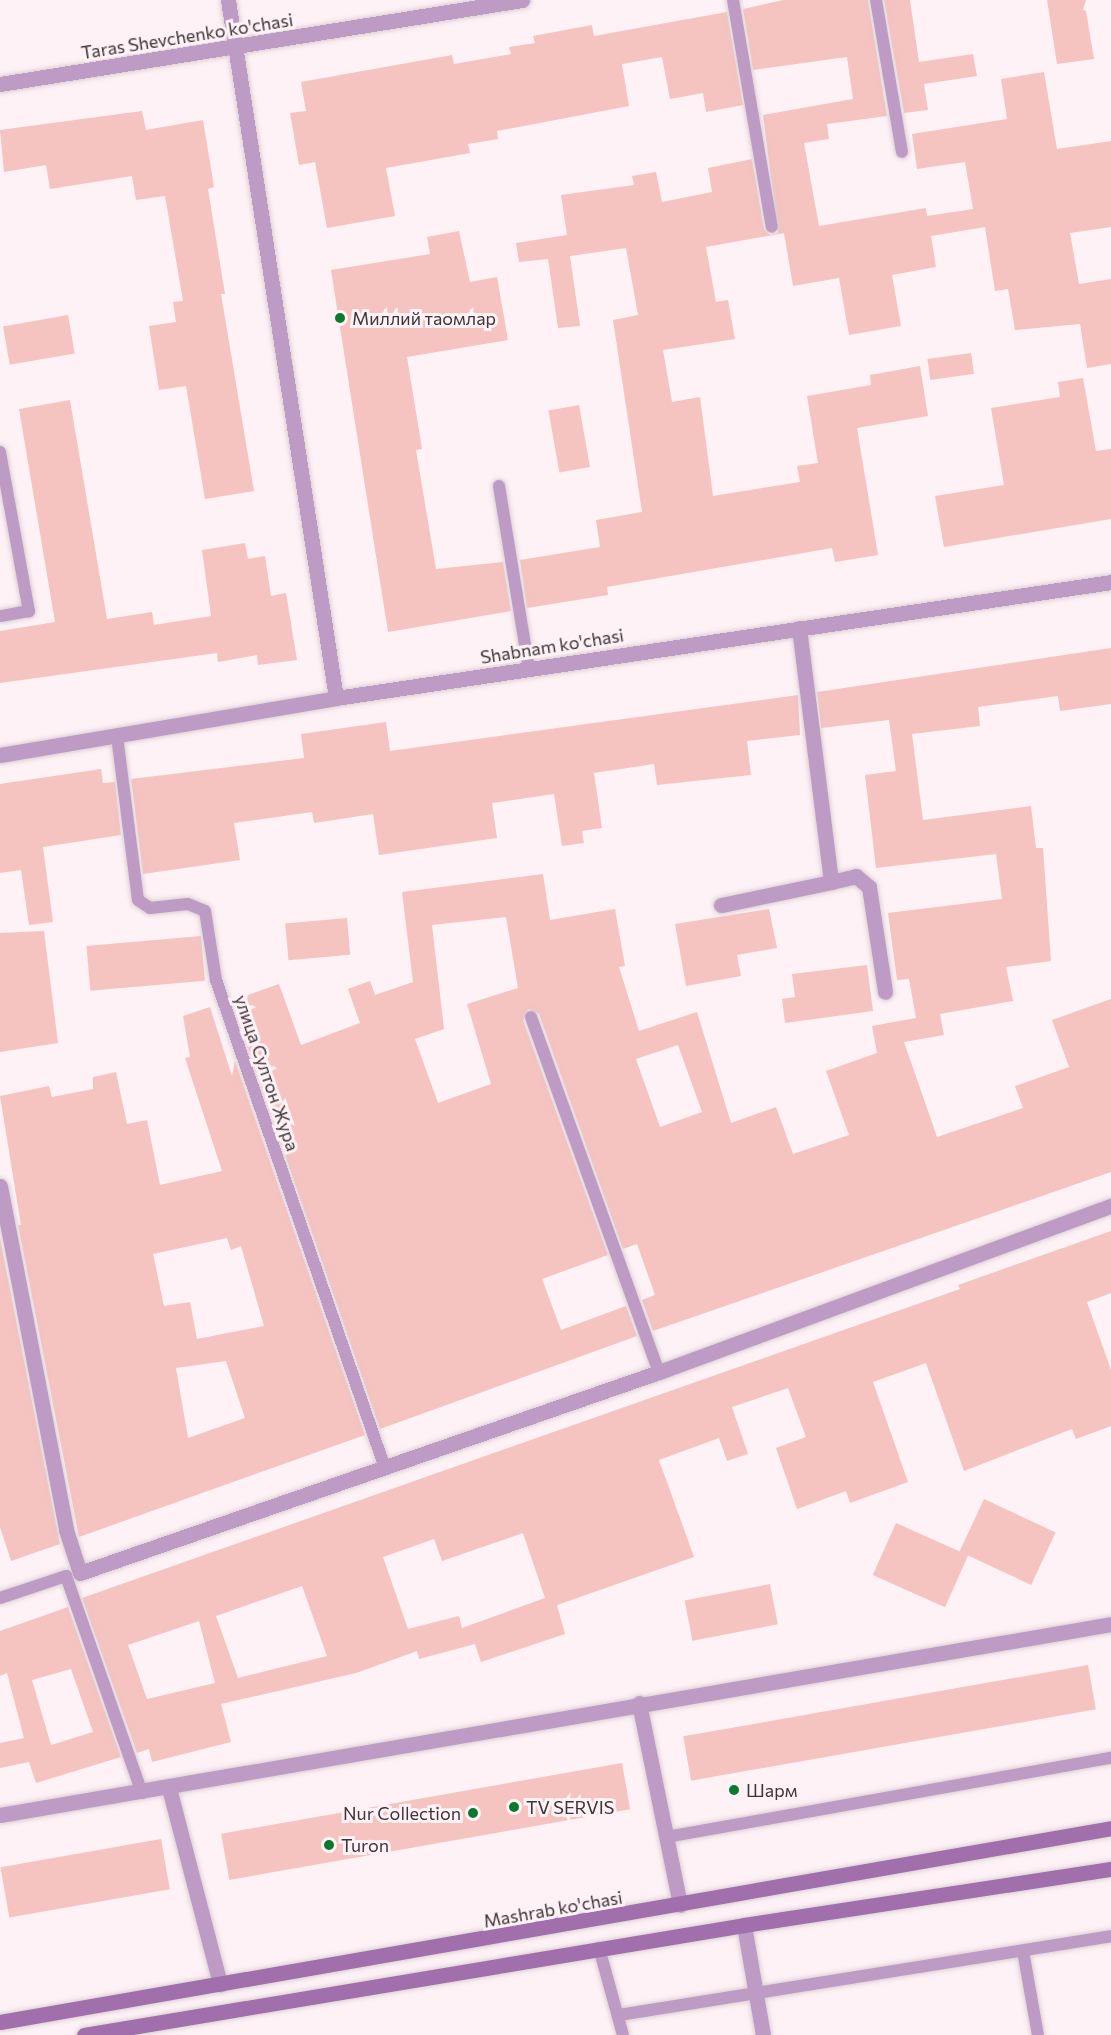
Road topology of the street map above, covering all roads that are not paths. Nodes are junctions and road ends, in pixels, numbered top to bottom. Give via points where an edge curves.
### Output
1 (228, 0) edge
2 (522, 0) edge
3 (733, 0) edge
4 (876, 0) edge
5 (469, 4) edge
6 (236, 49) junction
7 (0, 84) edge
8 (902, 152) dead end
9 (772, 227) dead end
10 (0, 452) edge
11 (499, 486) dead end
12 (1111, 582) edge
13 (0, 616) edge
14 (799, 628) junction
15 (529, 669) junction
16 (336, 698) junction
17 (117, 736) junction
18 (0, 755) edge
19 (831, 882) junction
20 (721, 905) dead end
21 (885, 992) dead end
22 (531, 1017) dead end
23 (0, 1186) edge
24 (1111, 1206) edge
25 (659, 1372) junction
26 (385, 1468) junction
27 (73, 1574) junction
28 (0, 1598) edge
29 (1111, 1624) edge
30 (639, 1703) junction
31 (1111, 1758) edge
32 (169, 1788) junction
33 (142, 1793) junction
34 (0, 1815) edge
35 (1111, 1828) edge
36 (666, 1837) junction
37 (1111, 1869) edge
38 (680, 1905) junction
39 (744, 1924) junction
40 (1111, 1936) edge
41 (495, 1939) junction
42 (599, 1948) junction
43 (1023, 1951) junction
44 (500, 1964) junction
45 (220, 1984) junction
46 (754, 1992) junction
47 (619, 2015) junction
48 (0, 2022) edge
49 (84, 2035) edge
50 (623, 2035) edge
51 (763, 2035) edge
52 (1038, 2035) edge

1 - 6 street
2 - 5 street, Taras Shevchenko ko'chasi
3 - 9 lane
4 - 8 lane
5 - 6 street, Taras Shevchenko ko'chasi
6 - 7 street, Taras Shevchenko ko'chasi
6 - 16 street
10 - 13 lane via 29,611
11 - 15 lane
12 - 14 street, Shabnam ko'chasi
14 - 15 street, Shabnam ko'chasi
14 - 19 street
15 - 16 street, Shabnam ko'chasi
16 - 17 street, Shabnam ko'chasi
17 - 18 street, Shabnam ko'chasi
17 - 26 lane, улица Султон Жура via 136,894 150,908 188,904 205,911 216,980
19 - 20 street
19 - 21 street via 856,876 869,887
22 - 25 lane
23 - 27 street
24 - 25 street
25 - 26 street
26 - 27 street
27 - 28 lane
27 - 33 lane
29 - 30 street
30 - 32 street
30 - 36 street
31 - 36 lane
32 - 33 street
32 - 45 street
33 - 34 street
35 - 38 main road, Mashrab ko'chasi
36 - 38 street
37 - 39 main road
38 - 41 main road, Mashrab ko'chasi
39 - 42 main road
39 - 46 street
40 - 43 lane
41 - 44 main road
41 - 45 main road, Mashrab ko'chasi
42 - 44 main road
42 - 47 lane
43 - 46 lane
43 - 52 lane
44 - 49 main road
45 - 48 main road, Mashrab ko'chasi
46 - 47 lane
46 - 51 street
47 - 50 lane

